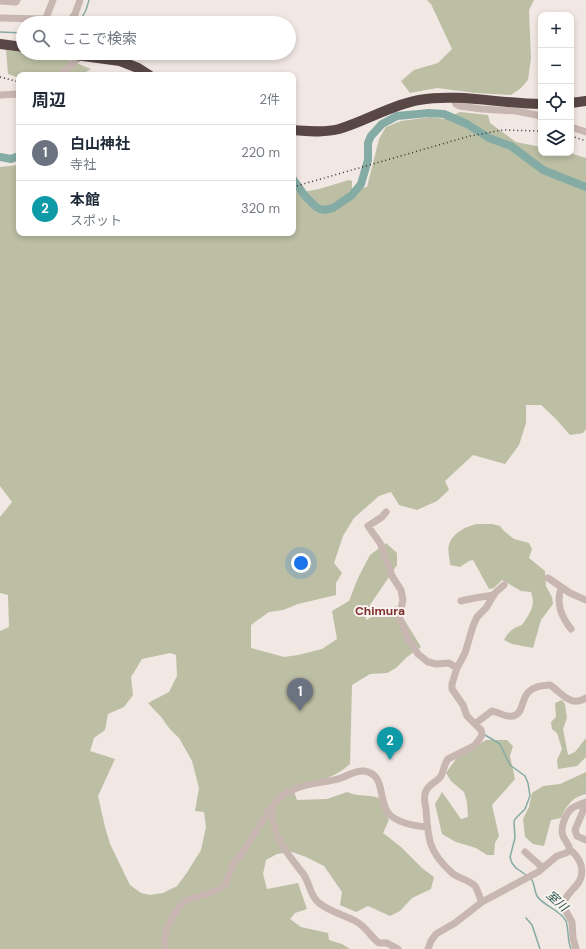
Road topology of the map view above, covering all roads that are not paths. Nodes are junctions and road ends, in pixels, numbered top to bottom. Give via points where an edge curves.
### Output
1 (17, 0) edge
2 (53, 0) edge
3 (80, 0) edge
4 (0, 1) edge
5 (47, 16) edge
6 (73, 16) edge
7 (0, 18) edge
8 (16, 19) edge
9 (0, 44) edge
10 (16, 46) edge
11 (77, 60) edge
12 (112, 60) edge
13 (63, 72) edge
14 (144, 72) edge
15 (0, 94) edge
16 (16, 94) edge
17 (453, 98) junction
18 (586, 101) edge
19 (574, 103) edge
20 (538, 104) edge
21 (538, 115) edge
22 (574, 128) edge
23 (296, 130) edge
24 (586, 132) edge
25 (386, 512) dead end
26 (548, 578) dead end
27 (504, 584) dead end
28 (561, 588) junction
29 (494, 595) junction
30 (586, 600) edge
31 (461, 601) dead end
32 (571, 629) dead end
33 (457, 668) junction
34 (586, 698) edge
35 (476, 723) junction
36 (585, 802) edge
37 (274, 804) junction
38 (427, 827) junction
39 (586, 840) edge
40 (570, 850) junction
41 (526, 852) dead end
42 (543, 868) junction
43 (482, 902) junction
44 (165, 949) edge
45 (398, 949) edge
46 (428, 949) edge
47 (576, 949) edge

1 - 4 street
2 - 5 street
3 - 6 street
7 - 8 street
9 - 10 highway
11 - 13 street
12 - 14 highway
15 - 16 street
17 - 20 highway
17 - 21 street via 460,106 516,110
17 - 23 highway via 406,103 324,132
18 - 19 highway
22 - 24 street
25 - 33 street via 368,526 380,543 391,575 403,594 400,622 423,659 432,664 449,663
26 - 28 street
27 - 29 street
28 - 30 street
28 - 32 street via 560,611
29 - 31 street
29 - 33 street via 477,617
33 - 35 street via 452,689 467,716
34 - 35 street via 576,702 567,699 550,685 536,686 528,692 520,712 515,716 492,711
35 - 38 street via 482,733 479,740 474,746 448,759 441,776 425,792
36 - 39 street via 575,830 577,836
36 - 40 street via 572,809 564,820 562,832
37 - 38 street via 282,796 308,784 364,771 376,776 382,800 390,815 408,823
37 - 44 street via 233,864 226,886 185,901 176,911 165,935
37 - 45 street via 272,815 275,832 288,856 305,876 315,899 363,926 379,943 388,943
38 - 43 street via 429,842 435,854 457,878 471,882 475,886
40 - 42 street via 557,856
40 - 47 street via 580,862 583,875 578,887 565,898 563,906 572,922
41 - 42 street
42 - 43 street
43 - 46 street via 436,934

